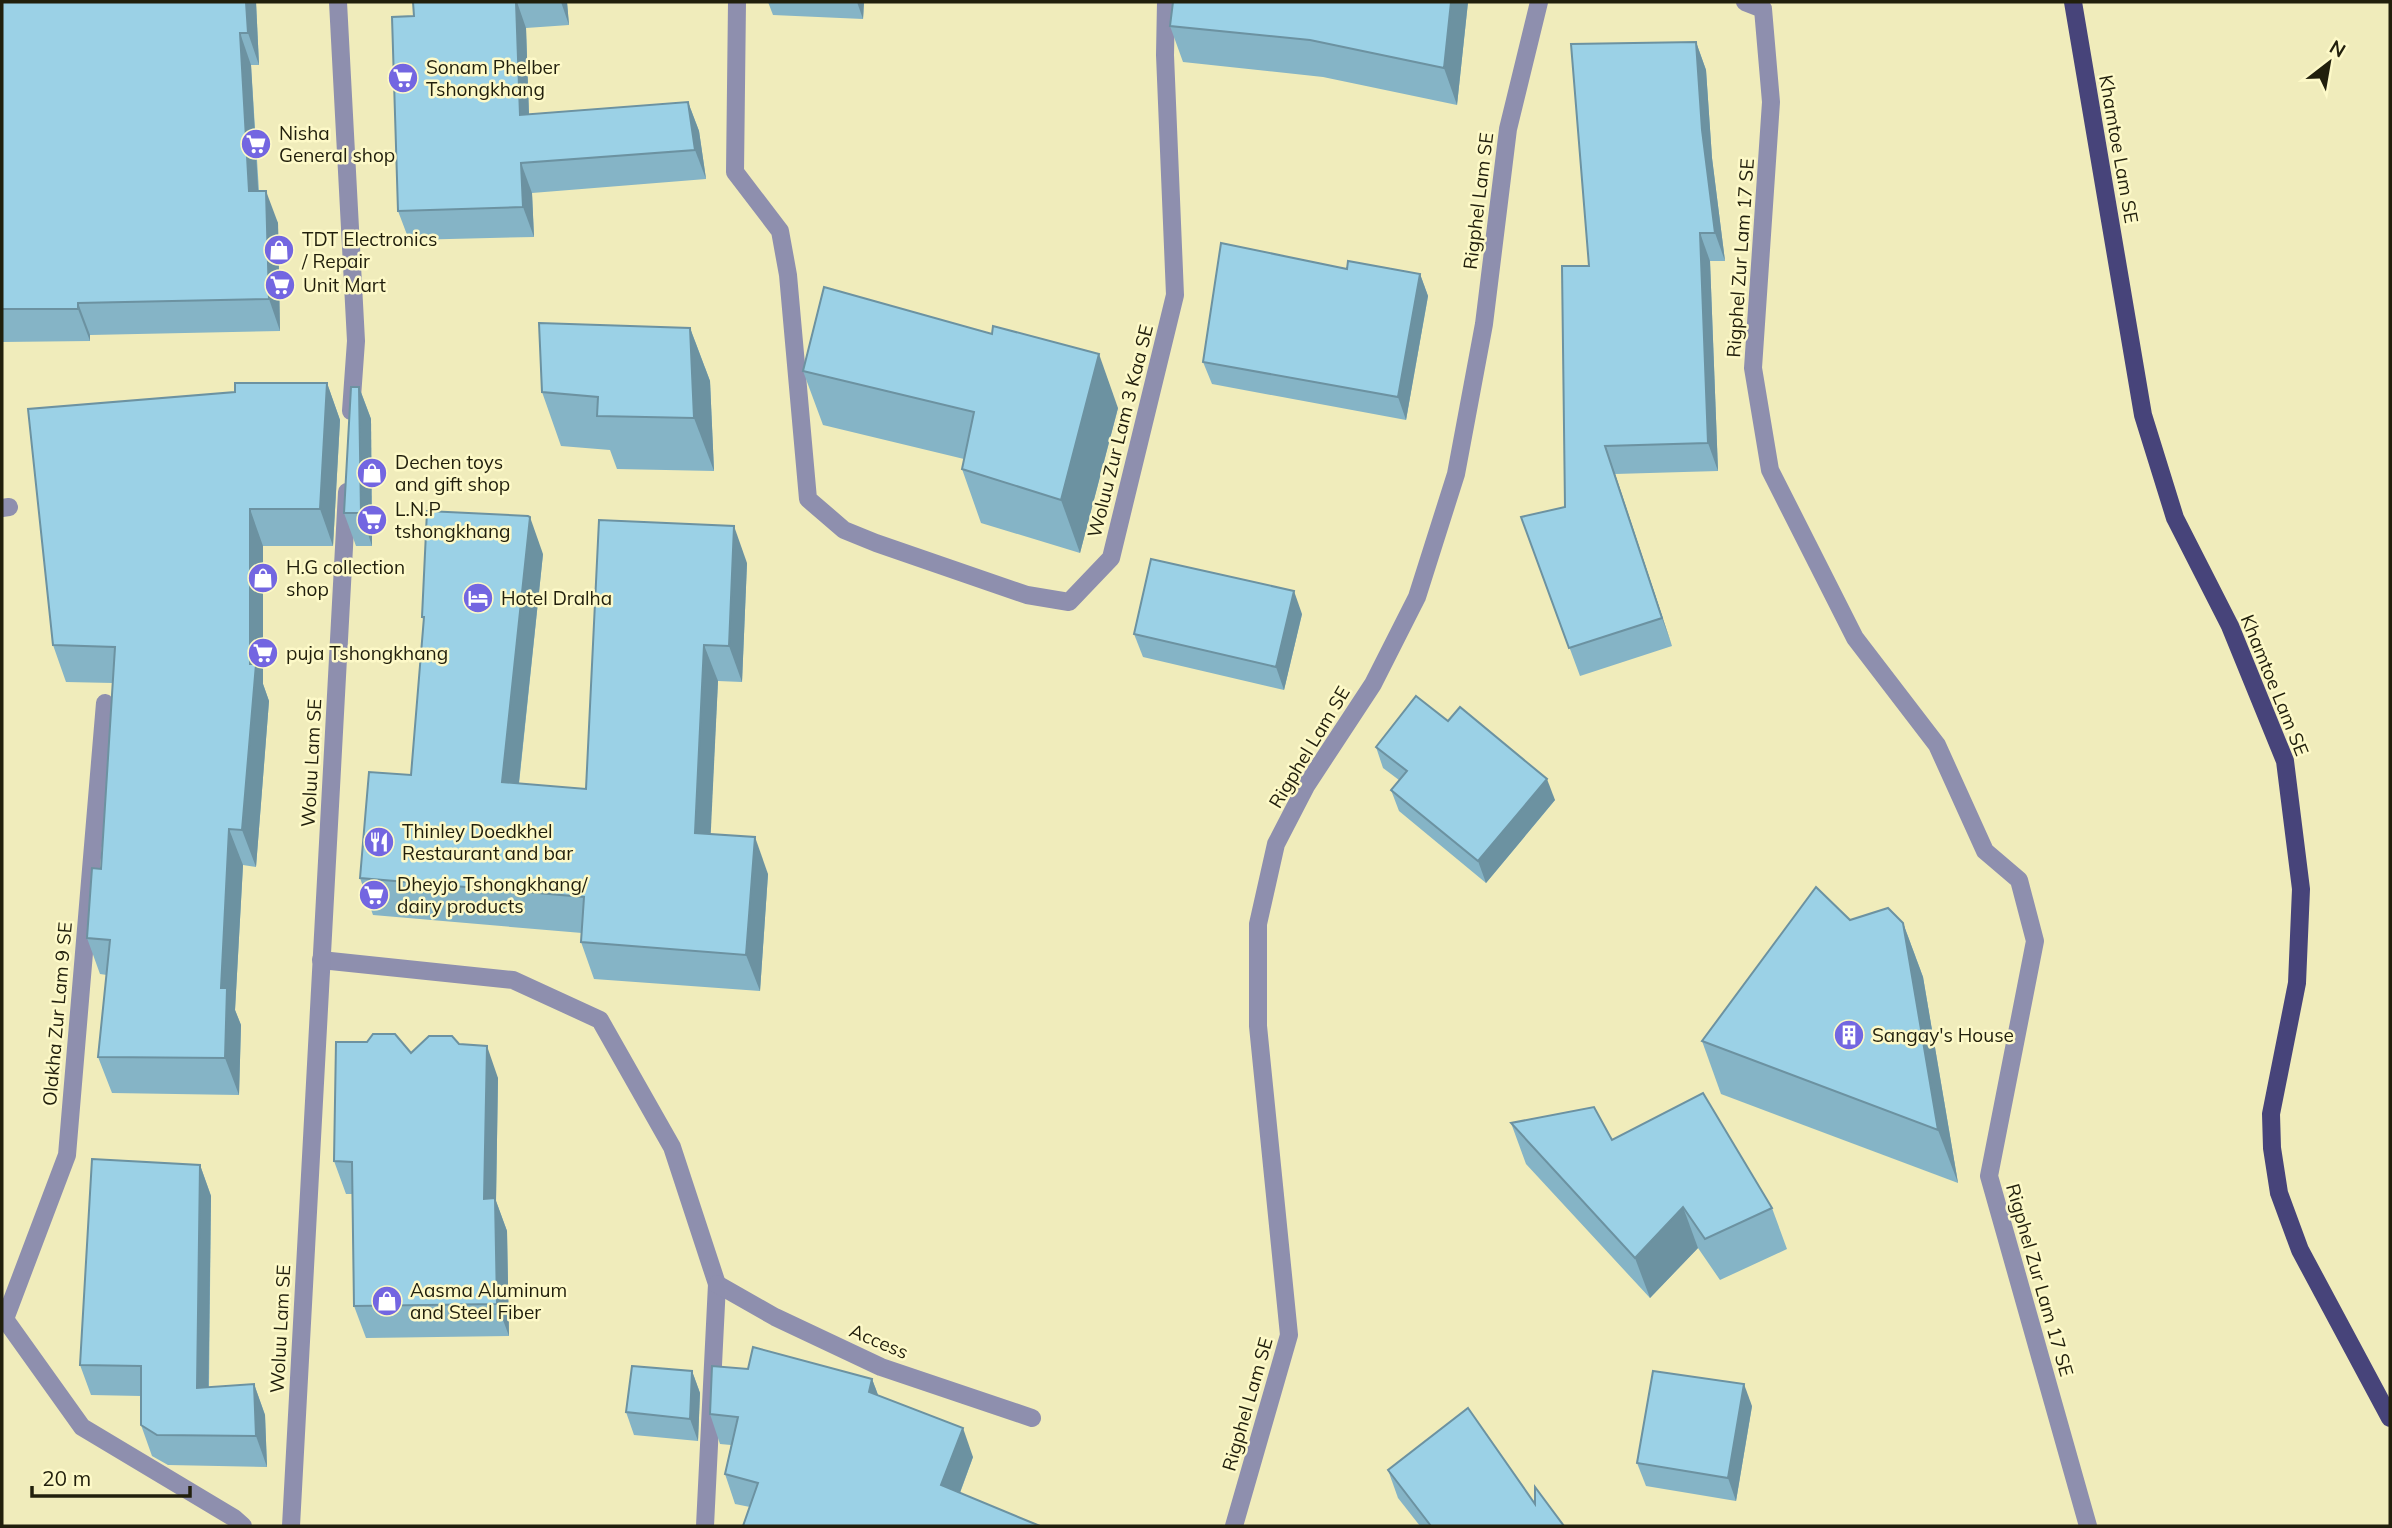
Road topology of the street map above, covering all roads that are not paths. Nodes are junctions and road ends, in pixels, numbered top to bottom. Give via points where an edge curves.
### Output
1 (338, 2) edge
2 (737, 2) edge
3 (1166, 2) edge
4 (1539, 2) edge
5 (1745, 2) edge
6 (2073, 2) edge
7 (350, 434) edge
8 (348, 474) edge
9 (104, 703) dead end
10 (321, 960) junction
11 (718, 1284) junction
12 (3, 1317) edge
13 (1032, 1418) dead end
14 (2390, 1418) edge
15 (243, 1526) edge
16 (291, 1526) edge
17 (705, 1526) edge
18 (1234, 1526) edge
19 (2088, 1526) edge

1 - 7 street via 356,341
2 - 3 street, Woluu Zur Lam 3 Kaa SE via 735,172 780,231 808,499 844,530 876,543 1027,595 1069,602 1111,558 1175,295
4 - 18 street, Rigphel Lam SE via 1508,129 1484,324 1456,474 1417,597 1373,684 1306,786 1276,844 1258,924 1258,1026 1289,1335
5 - 19 street, Rigphel Zur Lam 17 SE via 1763,9 1772,102 1753,368 1770,470 1855,638 1937,745 1985,851 2019,880 2035,942 1989,1177
6 - 14 main road, Khamtoe Lam SE via 2144,415 2175,517 2230,626 2285,761 2301,889 2297,983 2271,1114 2279,1193 2300,1250
8 - 10 street, Woluu Lam SE
9 - 12 street, Olakha Zur Lam 9 SE via 66,1155
10 - 11 street via 513,980 600,1020 672,1147
10 - 16 street, Woluu Lam SE
11 - 13 street, Access via 775,1317 881,1367
11 - 17 street
12 - 15 street via 82,1427

